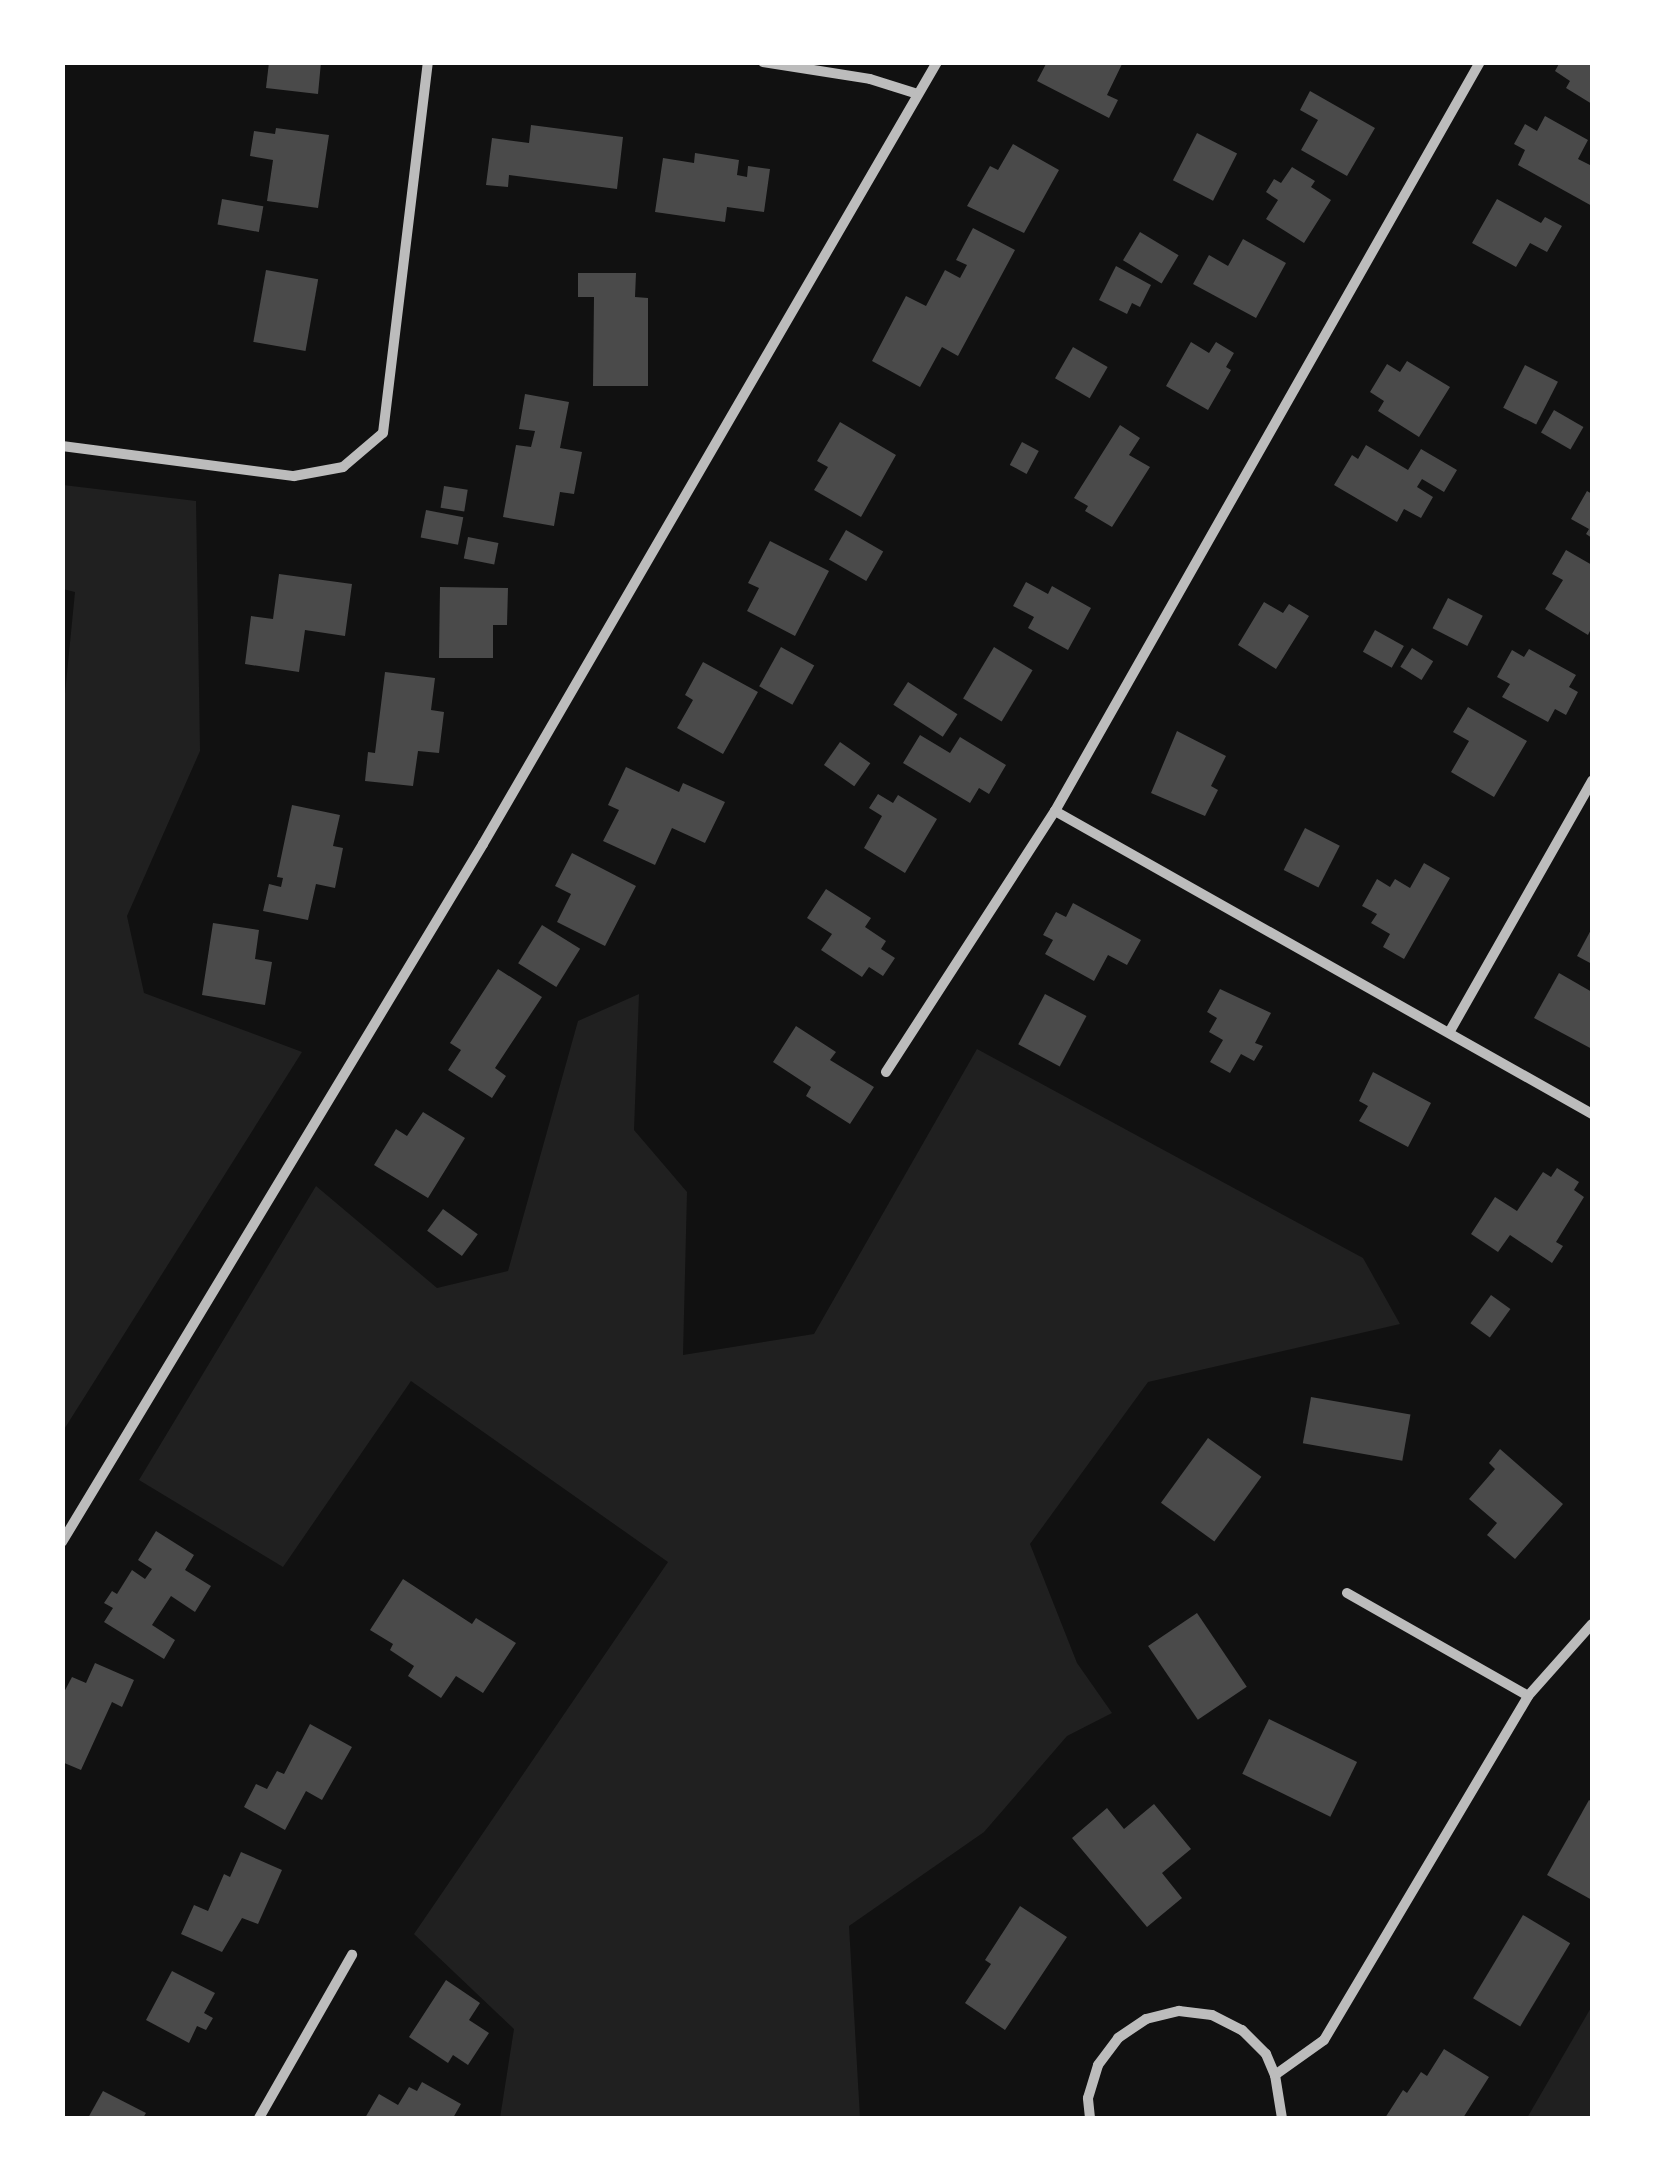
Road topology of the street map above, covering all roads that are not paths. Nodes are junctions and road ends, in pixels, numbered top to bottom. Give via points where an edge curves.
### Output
1 (428, 62) edge
2 (763, 62) edge
3 (937, 62) edge
4 (1480, 62) edge
5 (918, 94) junction
6 (62, 446) edge
7 (1592, 781) edge
8 (1055, 811) junction
9 (1450, 1031) junction
10 (886, 1072) dead end
11 (1592, 1114) edge
12 (62, 1542) edge
13 (1348, 1593) dead end
14 (1592, 1624) edge
15 (1528, 1696) junction
16 (352, 1955) dead end
17 (1275, 2075) junction
18 (259, 2118) edge
19 (1090, 2118) edge
20 (1282, 2118) edge

1 - 6 street via 382,433 343,467 294,476
2 - 5 street
3 - 5 street
4 - 8 street
5 - 12 street via 473,861
7 - 9 street
8 - 9 street
8 - 10 street
9 - 11 street
13 - 15 street
14 - 15 street
15 - 17 street via 1324,2040
16 - 18 street
17 - 19 street via 1266,2054 1242,2030 1212,2015 1178,2011 1146,2019 1118,2038 1098,2065
17 - 20 street

